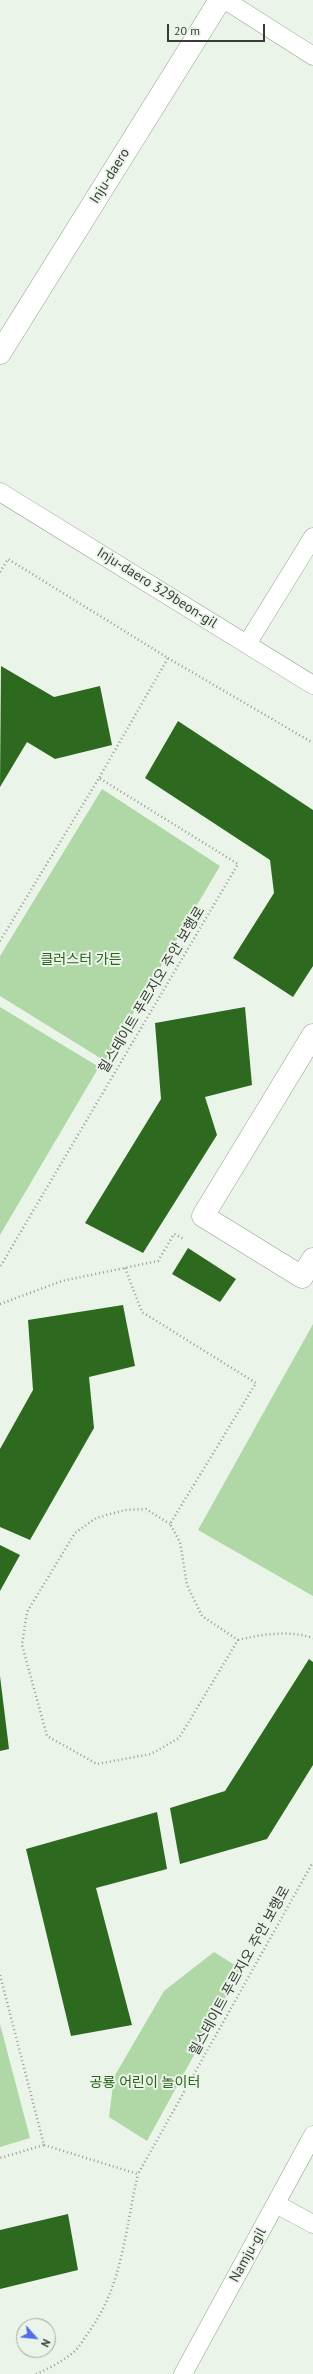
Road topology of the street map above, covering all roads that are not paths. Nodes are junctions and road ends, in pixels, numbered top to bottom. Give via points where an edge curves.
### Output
1 (220, 0) edge
2 (225, 0) edge
3 (313, 56) edge
4 (0, 353) edge
5 (0, 492) edge
6 (313, 537) edge
7 (247, 644) junction
8 (313, 685) edge
9 (313, 1035) edge
10 (313, 1258) edge
11 (313, 2135) edge
12 (276, 2204) junction
13 (313, 2224) edge
14 (183, 2374) edge

1 - 4 main road, Inju-daero
2 - 3 lane
5 - 7 lane, Inju-daero 329beon-gil
6 - 7 lane
7 - 8 lane, Inju-daero 329beon-gil
9 - 10 main road via 203,1216 302,1277
11 - 12 lane, Namju-gil
12 - 13 lane
12 - 14 lane, Namju-gil

